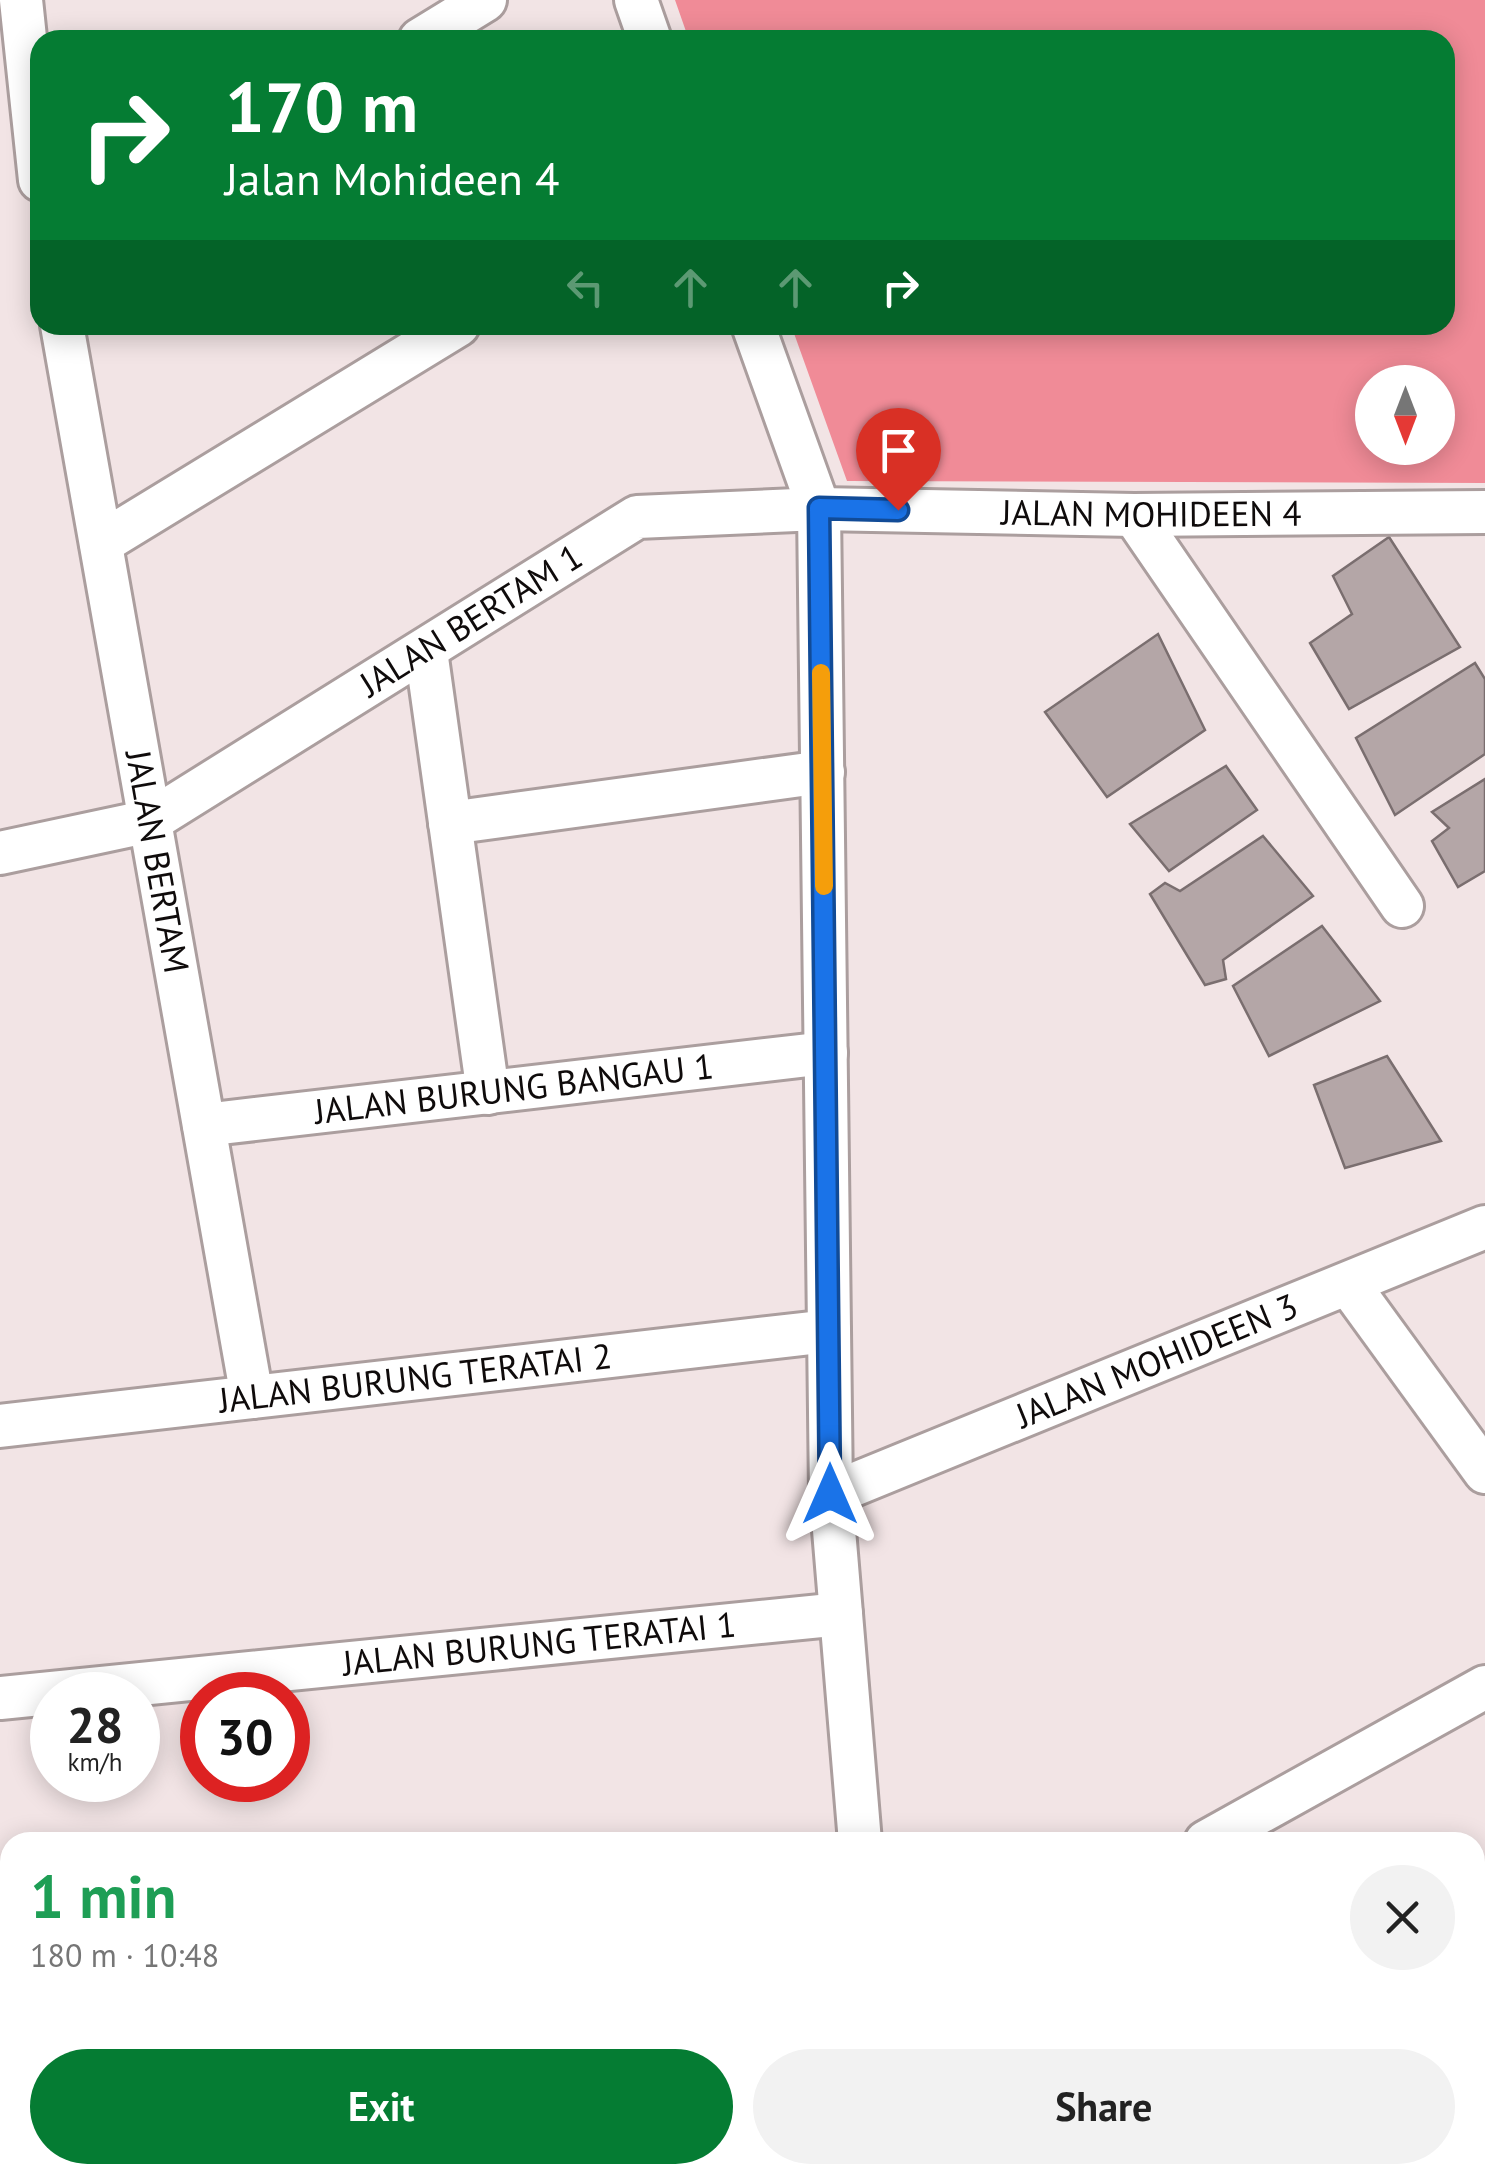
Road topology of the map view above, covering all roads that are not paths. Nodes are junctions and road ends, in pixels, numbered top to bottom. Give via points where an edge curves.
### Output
1 (21, 0) edge
2 (485, 0) edge
3 (636, 0) edge
4 (436, 30) edge
5 (646, 30) edge
6 (14, 111) edge
7 (30, 153) edge
8 (64, 335) edge
9 (442, 335) edge
10 (757, 335) edge
11 (819, 508) junction
12 (1485, 512) edge
13 (1134, 515) junction
14 (101, 544) junction
15 (426, 650) junction
16 (823, 772) junction
17 (150, 821) junction
18 (450, 823) junction
19 (0, 854) edge
20 (1402, 906) dead end
21 (826, 1053) junction
22 (488, 1092) junction
23 (204, 1126) junction
24 (1485, 1227) edge
25 (1349, 1285) junction
26 (829, 1331) junction
27 (252, 1397) junction
28 (0, 1426) edge
29 (1485, 1472) edge
30 (830, 1494) junction
31 (841, 1614) junction
32 (1485, 1687) edge
33 (0, 1698) edge
34 (859, 1832) edge
35 (1224, 1832) edge

1 - 6 street
2 - 4 street
3 - 5 street
6 - 7 street
8 - 14 street, JALAN BERTAM
9 - 14 street
10 - 11 street
11 - 13 street, JALAN MOHIDEEN 4
11 - 15 street, JALAN BERTAM 1 via 629,520
11 - 16 street
12 - 13 street, JALAN MOHIDEEN 4
13 - 20 street
14 - 17 street, JALAN BERTAM
15 - 17 street, JALAN BERTAM 1
15 - 18 street
16 - 18 street
16 - 21 street
17 - 19 street, JALAN BERTAM 1
17 - 23 street, JALAN BERTAM
18 - 22 street
21 - 22 street, JALAN BURUNG BANGAU 1
21 - 26 street
22 - 23 street, JALAN BURUNG BANGAU 1
23 - 27 street, JALAN BERTAM
24 - 25 street, JALAN MOHIDEEN 3
25 - 29 street
25 - 30 street, JALAN MOHIDEEN 3
26 - 27 street, JALAN BURUNG TERATAI 2
26 - 30 street
27 - 28 street, JALAN BURUNG TERATAI 2
30 - 31 street
31 - 33 street, JALAN BURUNG TERATAI 1
31 - 34 street
32 - 35 street

